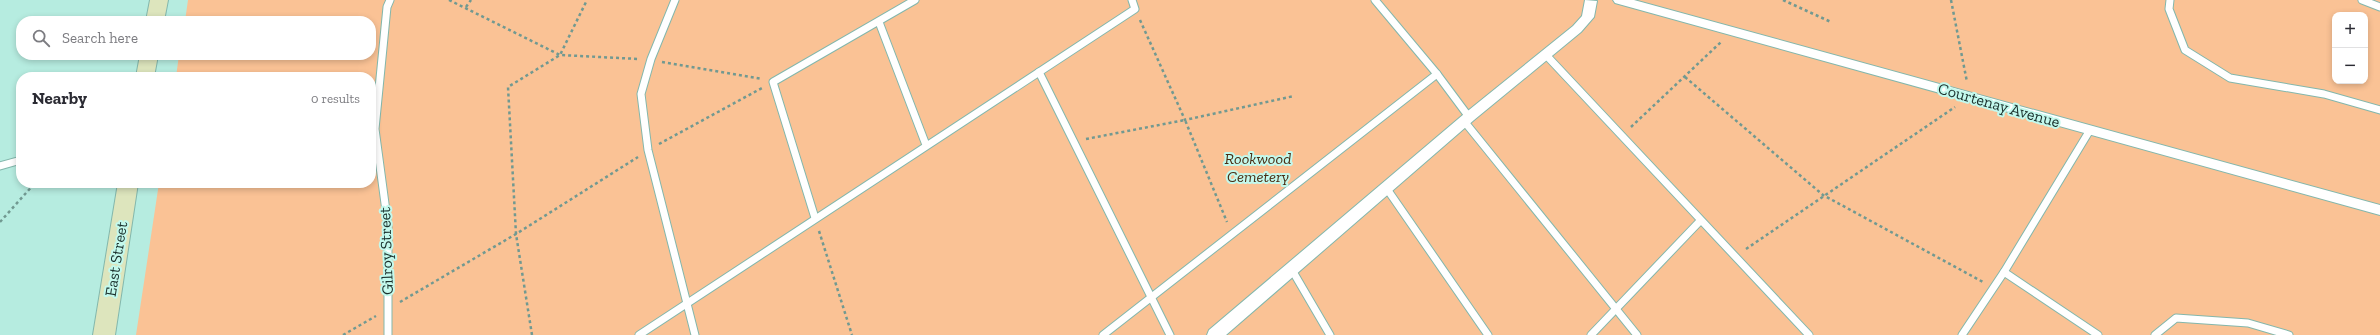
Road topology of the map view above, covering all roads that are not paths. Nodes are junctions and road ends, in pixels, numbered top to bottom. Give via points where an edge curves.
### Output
1 (159, 0) edge
2 (390, 0) edge
3 (675, 0) edge
4 (915, 0) edge
5 (1132, 0) edge
6 (1375, 0) edge
7 (1595, 0) edge
8 (1619, 0) edge
9 (2170, 0) edge
10 (2362, 0) edge
11 (2380, 7) edge
12 (157, 16) edge
13 (879, 22) junction
14 (1546, 55) junction
15 (148, 60) edge
16 (147, 72) edge
17 (1039, 72) junction
18 (1437, 74) junction
19 (2380, 110) edge
20 (376, 119) edge
21 (1466, 119) junction
22 (2090, 130) junction
23 (376, 136) edge
24 (926, 145) junction
25 (16, 161) edge
26 (0, 166) edge
27 (127, 188) edge
28 (1387, 189) junction
29 (2380, 210) edge
30 (815, 218) junction
31 (1700, 221) junction
32 (1292, 270) junction
33 (2004, 272) junction
34 (1151, 296) junction
35 (688, 302) junction
36 (1616, 309) junction
37 (104, 335) edge
38 (388, 335) edge
39 (639, 335) edge
40 (695, 335) edge
41 (1103, 335) edge
42 (1170, 335) edge
43 (1215, 335) edge
44 (1330, 335) edge
45 (1488, 335) edge
46 (1591, 335) edge
47 (1637, 335) edge
48 (1809, 335) edge
49 (1962, 335) edge
50 (2098, 335) edge
51 (2155, 335) edge
52 (2289, 335) edge

1 - 12 main road
2 - 20 lane, Gilroy Street via 387,7
3 - 35 lane via 650,60 640,94 648,150
4 - 13 lane
5 - 17 lane via 1135,9
6 - 18 lane
7 - 14 street via 1588,17
8 - 22 street, Courtenay Avenue
9 - 19 lane via 2169,9 2185,50 2230,78 2324,94
10 - 11 lane
13 - 24 lane
13 - 30 lane via 773,82
14 - 21 street
14 - 31 lane
15 - 16 main road
17 - 24 lane
17 - 34 lane
18 - 21 lane
18 - 34 lane
21 - 28 street
21 - 36 lane
22 - 29 street, Courtenay Avenue
22 - 33 lane
23 - 38 lane, Gilroy Street via 388,226
24 - 30 lane
25 - 26 lane
27 - 37 main road, East Street
28 - 32 street
28 - 45 lane
30 - 35 lane
31 - 36 lane
31 - 48 lane
32 - 43 street
32 - 44 lane
33 - 49 lane
33 - 50 lane
34 - 41 lane
34 - 42 lane
35 - 39 lane
35 - 40 lane
36 - 46 lane
36 - 47 lane
51 - 52 lane via 2176,318 2236,320

